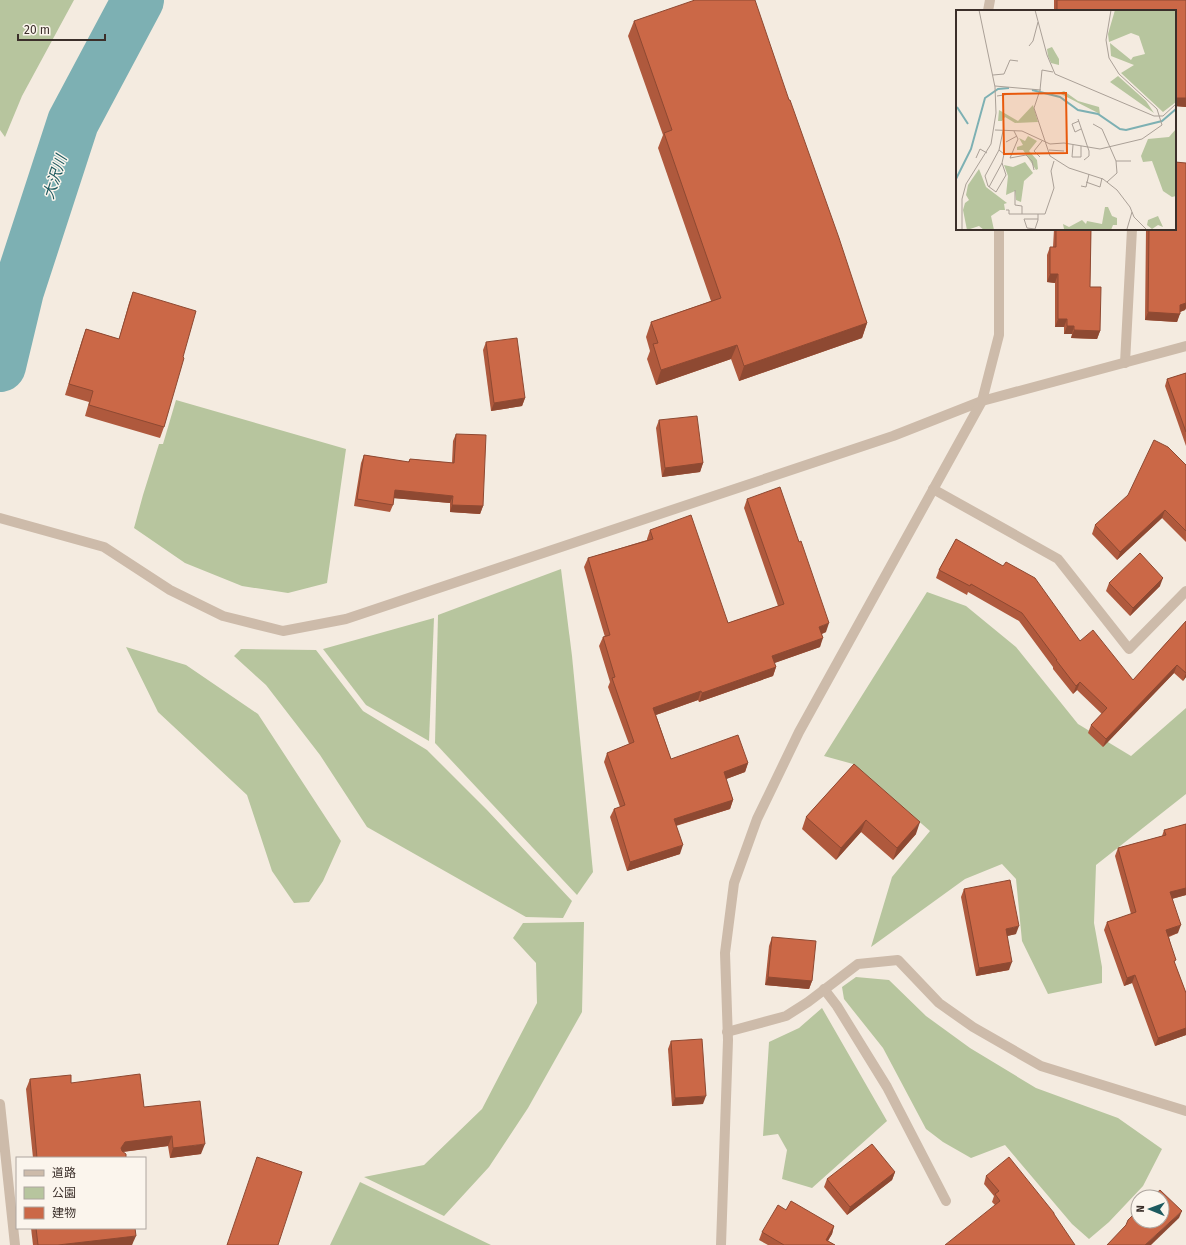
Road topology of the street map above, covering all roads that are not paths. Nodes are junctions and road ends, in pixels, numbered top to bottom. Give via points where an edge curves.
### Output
1 (990, 0) edge
2 (988, 10) edge
3 (999, 230) edge
4 (1132, 230) edge
5 (1186, 346) edge
6 (1125, 363) junction
7 (982, 401) junction
8 (933, 489) junction
9 (0, 518) edge
10 (1186, 591) edge
11 (824, 989) junction
12 (727, 1032) junction
13 (0, 1104) edge
14 (1186, 1111) edge
15 (12, 1170) edge
16 (946, 1201) dead end
17 (15, 1245) edge
18 (722, 1245) edge

1 - 2 street
3 - 7 street via 999,335
4 - 6 street
5 - 6 street
6 - 7 street
7 - 8 street
7 - 9 street via 893,436 346,619 283,631 223,616 170,590 104,547
8 - 10 street via 1058,559 1129,649
8 - 12 street via 799,732 757,819 734,883 725,953
11 - 12 street via 786,1016
11 - 14 street via 858,964 898,960 939,1003 1041,1066
11 - 16 street via 887,1087
12 - 18 street
13 - 15 street
15 - 17 street

